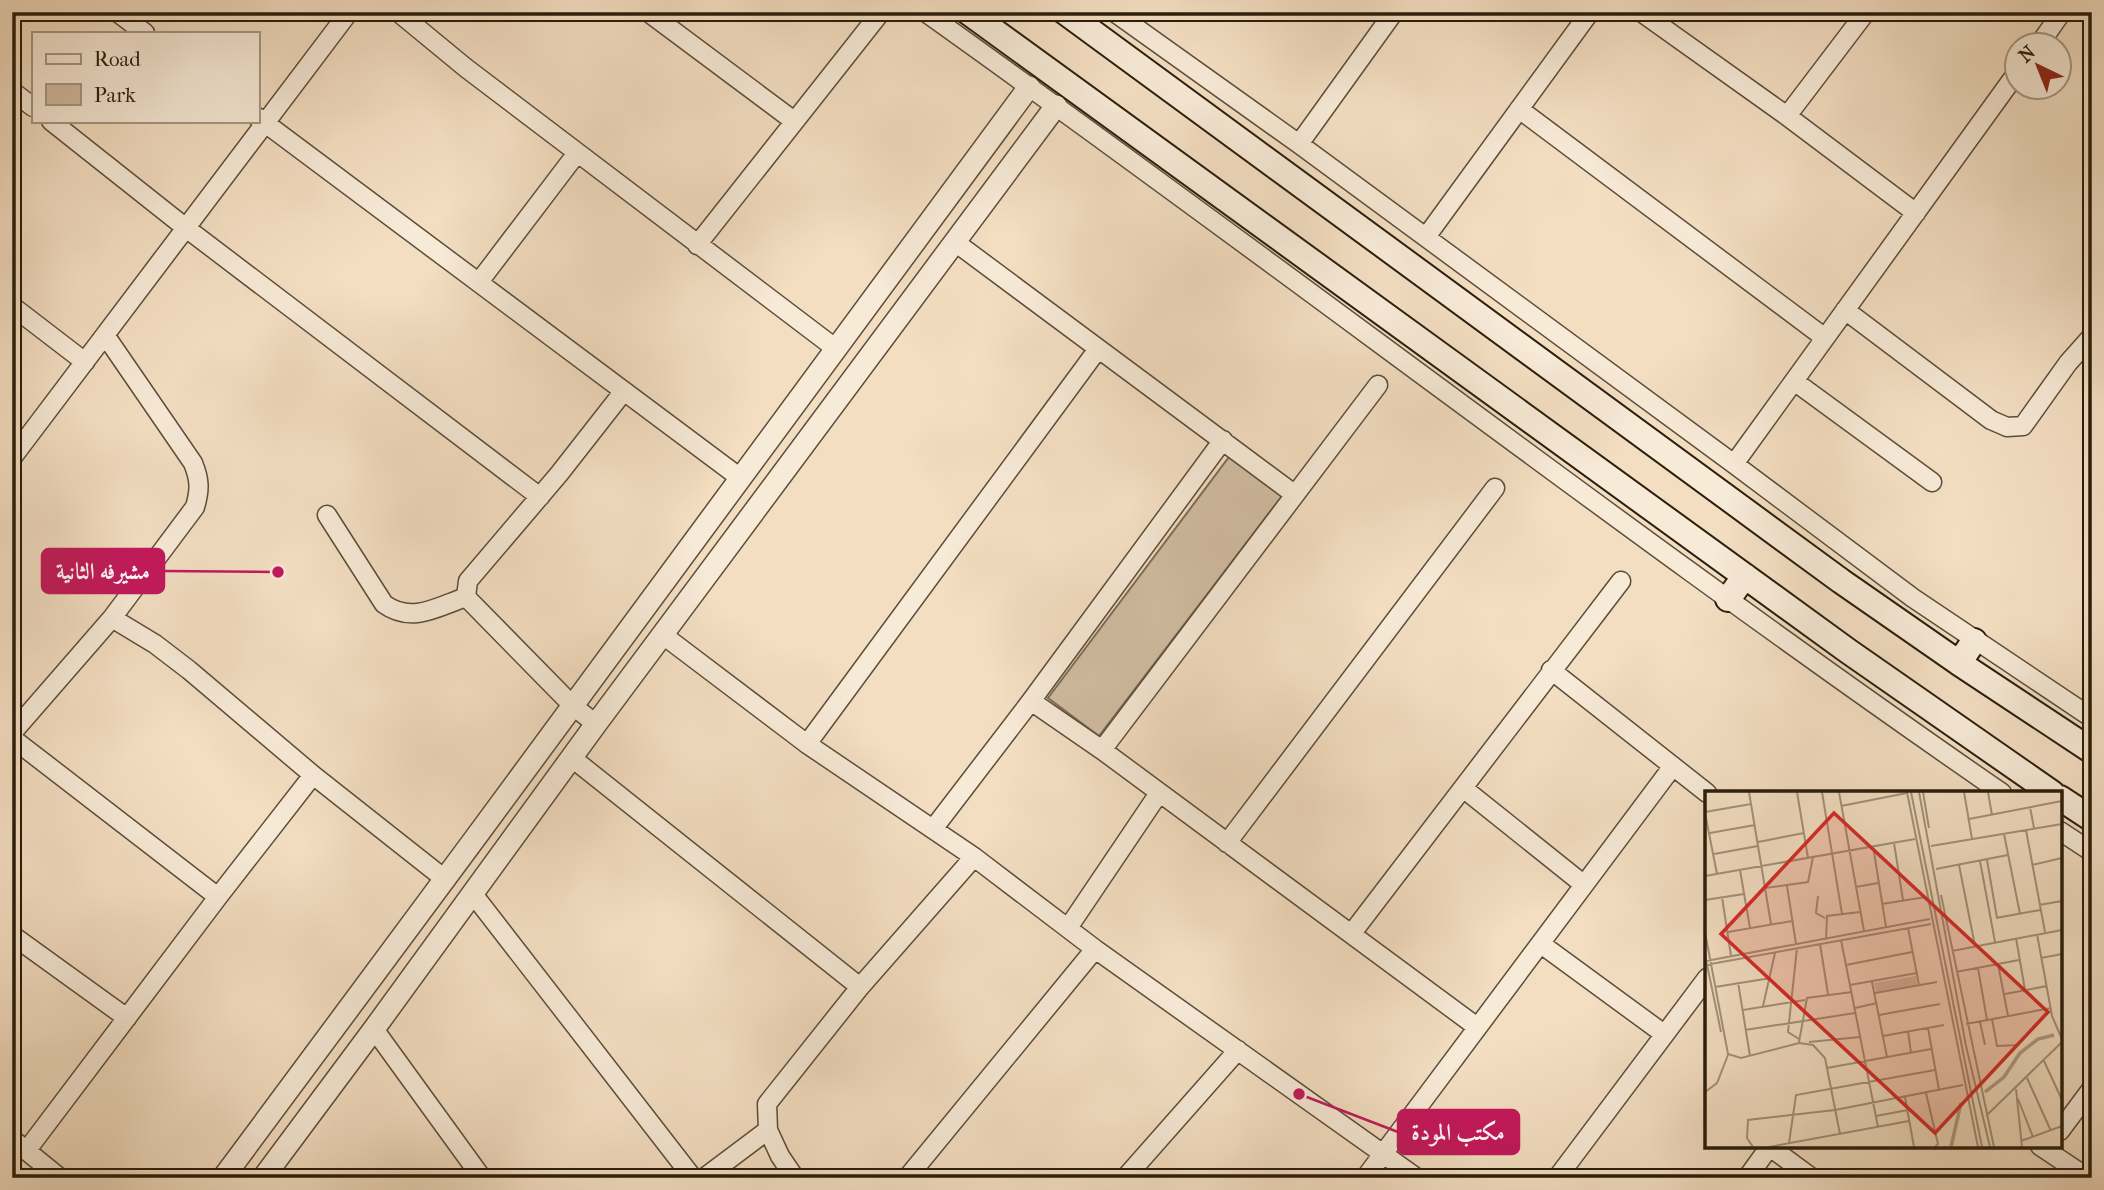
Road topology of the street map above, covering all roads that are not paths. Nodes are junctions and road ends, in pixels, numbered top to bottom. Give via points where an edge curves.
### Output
1 (117, 12) edge
2 (349, 12) edge
3 (398, 12) edge
4 (648, 12) edge
5 (881, 12) edge
6 (925, 12) edge
7 (968, 12) edge
8 (1065, 12) edge
9 (1114, 12) edge
10 (1394, 12) edge
11 (1590, 12) edge
12 (1641, 12) edge
13 (1866, 12) edge
14 (2062, 12) edge
15 (144, 32) edge
16 (2048, 32) edge
17 (1029, 87) junction
18 (12, 91) edge
19 (2002, 95) edge
20 (32, 106) edge
21 (1056, 106) junction
22 (1520, 108) junction
23 (1787, 116) junction
24 (261, 120) edge
25 (794, 121) junction
26 (52, 122) edge
27 (1299, 145) junction
28 (577, 153) junction
29 (1916, 213) junction
30 (186, 228) junction
31 (1426, 237) junction
32 (955, 242) junction
33 (696, 245) junction
34 (479, 282) junction
35 (12, 306) edge
36 (1845, 310) junction
37 (105, 335) junction
38 (2092, 336) edge
39 (1825, 338) junction
40 (835, 348) junction
41 (1098, 349) junction
42 (85, 362) junction
43 (1794, 381) junction
44 (1378, 385) dead end
45 (624, 391) junction
46 (1223, 440) junction
47 (12, 458) edge
48 (1734, 464) junction
49 (739, 477) junction
50 (1932, 482) dead end
51 (1495, 488) dead end
52 (1294, 494) junction
53 (540, 497) junction
54 (327, 515) dead end
55 (1745, 576) junction
56 (1620, 581) dead end
57 (466, 597) junction
58 (1728, 599) junction
59 (112, 618) junction
60 (663, 635) junction
61 (1974, 641) junction
62 (1959, 663) junction
63 (1551, 670) junction
64 (1031, 701) junction
65 (572, 706) junction
66 (2092, 718) edge
67 (596, 723) junction
68 (12, 736) edge
69 (807, 744) junction
70 (1102, 750) junction
71 (2092, 751) edge
72 (572, 758) junction
73 (1673, 766) junction
74 (313, 775) junction
75 (1463, 788) junction
76 (1705, 791) edge
77 (1999, 791) edge
78 (2049, 791) edge
79 (1159, 793) junction
80 (2062, 799) edge
81 (2092, 819) edge
82 (933, 829) junction
83 (2062, 832) edge
84 (1227, 843) junction
85 (2092, 852) edge
86 (974, 857) junction
87 (446, 880) junction
88 (1583, 884) junction
89 (473, 894) junction
90 (218, 897) junction
91 (1069, 928) junction
92 (1352, 933) junction
93 (12, 935) edge
94 (1541, 944) junction
95 (1095, 949) junction
96 (1705, 981) edge
97 (860, 987) junction
98 (127, 1018) junction
99 (1477, 1027) junction
100 (374, 1029) junction
101 (1664, 1034) junction
102 (1238, 1050) junction
103 (2092, 1088) edge
104 (2062, 1127) edge
105 (768, 1130) junction
106 (20, 1145) edge
107 (1769, 1148) edge
108 (1773, 1148) edge
109 (2045, 1148) edge
110 (1383, 1153) junction
111 (60, 1178) edge
112 (223, 1178) edge
113 (263, 1178) edge
114 (482, 1178) edge
115 (693, 1178) edge
116 (704, 1178) edge
117 (794, 1178) edge
118 (907, 1178) edge
119 (1125, 1178) edge
120 (1365, 1178) edge
121 (1417, 1178) edge
122 (1557, 1178) edge
123 (1747, 1178) edge
124 (1812, 1178) edge
125 (2088, 1178) edge

1 - 15 street
2 - 24 street
3 - 28 street
4 - 25 street
5 - 25 street
6 - 17 street
7 - 55 main road
8 - 62 main road
9 - 27 street
10 - 27 street
11 - 22 street
12 - 23 street
13 - 23 street
14 - 16 street
17 - 21 street
17 - 40 street
18 - 20 street
19 - 29 street
21 - 32 street
21 - 58 street
22 - 31 street
22 - 39 street
23 - 29 street
24 - 30 street
24 - 34 street
25 - 33 street
26 - 30 street
27 - 31 street
28 - 33 street
28 - 34 street
29 - 36 street
30 - 37 street
30 - 53 street
31 - 48 street
32 - 41 street
32 - 60 street
33 - 40 street
34 - 45 street
35 - 42 street
36 - 38 street via 1991,420 2007,427 2023,426
36 - 39 street
37 - 42 street
37 - 59 street via 200,480 195,507
39 - 43 street
40 - 49 street
41 - 46 street
41 - 69 street
42 - 47 street
43 - 48 street
43 - 50 street
44 - 52 street
45 - 49 street
45 - 53 street
46 - 52 street
46 - 64 street
48 - 61 street
49 - 65 street
51 - 84 street
52 - 70 street
53 - 57 street via 468,581
54 - 57 street via 384,604 397,613 417,614
55 - 58 main road
55 - 78 main road
56 - 63 street
57 - 65 street
58 - 77 street
59 - 68 street
59 - 74 street via 189,670
60 - 67 street
60 - 69 street
61 - 62 main road
61 - 66 street
62 - 71 main road
63 - 73 street
63 - 75 street
64 - 70 street
64 - 82 street
65 - 67 street
65 - 87 street
67 - 72 street
68 - 90 street
69 - 82 street
70 - 79 street
72 - 89 street
72 - 97 street
73 - 76 street
73 - 88 street
74 - 87 street
74 - 90 street
75 - 88 street
75 - 92 street
79 - 84 street
79 - 91 street
80 - 81 main road
82 - 86 street
83 - 85 street
84 - 92 street
86 - 91 street
86 - 97 street
87 - 112 street
88 - 94 street
89 - 100 street
89 - 115 street
90 - 98 street
91 - 95 street
92 - 99 street
93 - 98 street
94 - 99 street
94 - 101 street
95 - 102 street
95 - 118 street
96 - 101 street
97 - 105 street via 767,1104
98 - 106 street
99 - 110 street
100 - 113 street
100 - 114 street
101 - 122 street
102 - 110 street
102 - 119 street
103 - 104 street
105 - 116 street
105 - 117 street
106 - 111 street
107 - 123 street
108 - 124 street
109 - 125 street
110 - 120 street
110 - 121 street

